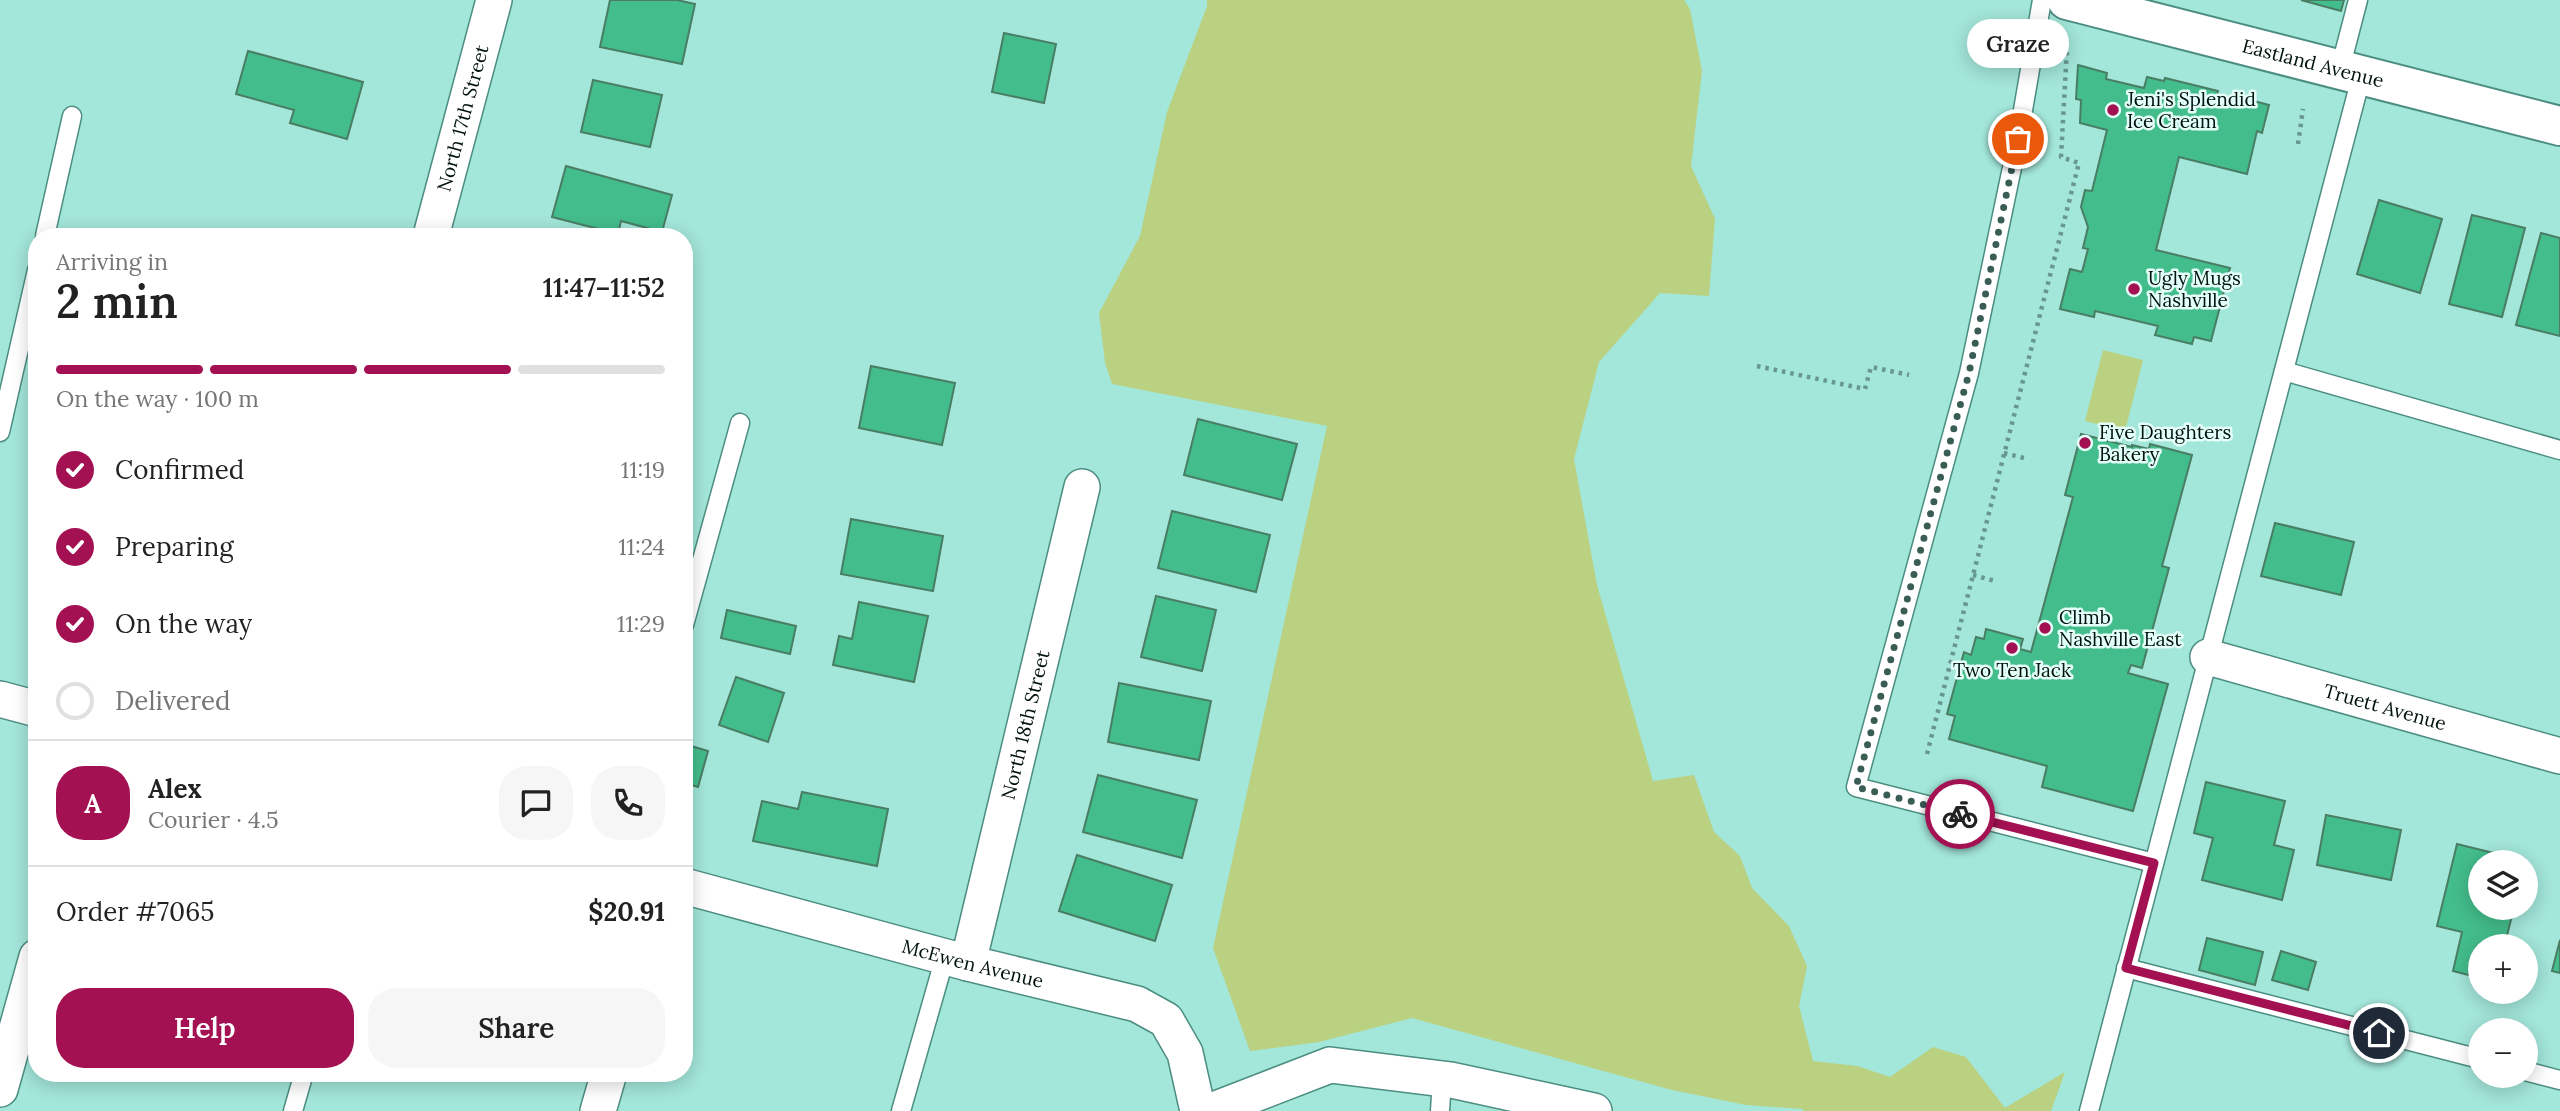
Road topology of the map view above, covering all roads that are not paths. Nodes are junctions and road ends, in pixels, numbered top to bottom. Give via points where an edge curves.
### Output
1 (494, 0) edge
2 (2042, 0) edge
3 (2067, 0) edge
4 (2358, 0) edge
5 (2351, 71) junction
6 (72, 116) dead end
7 (2560, 126) edge
8 (46, 228) edge
9 (433, 228) edge
10 (28, 309) edge
11 (2284, 371) junction
12 (740, 423) dead end
13 (0, 432) edge
14 (2560, 450) edge
15 (1082, 487) dead end
16 (693, 593) edge
17 (2208, 657) junction
18 (0, 699) edge
19 (28, 707) edge
20 (2560, 756) edge
21 (2154, 863) junction
22 (693, 888) edge
23 (957, 960) junction
24 (2126, 968) junction
25 (28, 989) edge
26 (2468, 1056) edge
27 (2538, 1074) edge
28 (2560, 1080) edge
29 (301, 1082) edge
30 (606, 1082) edge
31 (0, 1089) edge
32 (1441, 1095) edge
33 (293, 1111) edge
34 (598, 1111) edge
35 (901, 1111) edge
36 (1198, 1111) edge
37 (1211, 1111) edge
38 (1594, 1111) edge
39 (2089, 1111) edge

1 - 9 street, North 17th Street
2 - 21 lane via 1969,373 1856,787
3 - 5 street, Eastland Avenue
4 - 5 lane
5 - 7 street, Eastland Avenue
5 - 11 lane
6 - 8 lane
10 - 13 lane
11 - 14 lane
11 - 17 lane
12 - 16 lane
15 - 23 street, North 18th Street
17 - 20 street, Truett Avenue
17 - 21 lane
18 - 19 street
21 - 24 lane
22 - 23 street, McEwen Avenue
23 - 35 lane
23 - 36 street, McEwen Avenue via 1137,1003 1166,1020 1185,1053
24 - 26 lane
24 - 39 lane
25 - 31 street
27 - 28 lane
29 - 33 lane
30 - 34 street
32 - 37 street via 1330,1065
32 - 38 street

